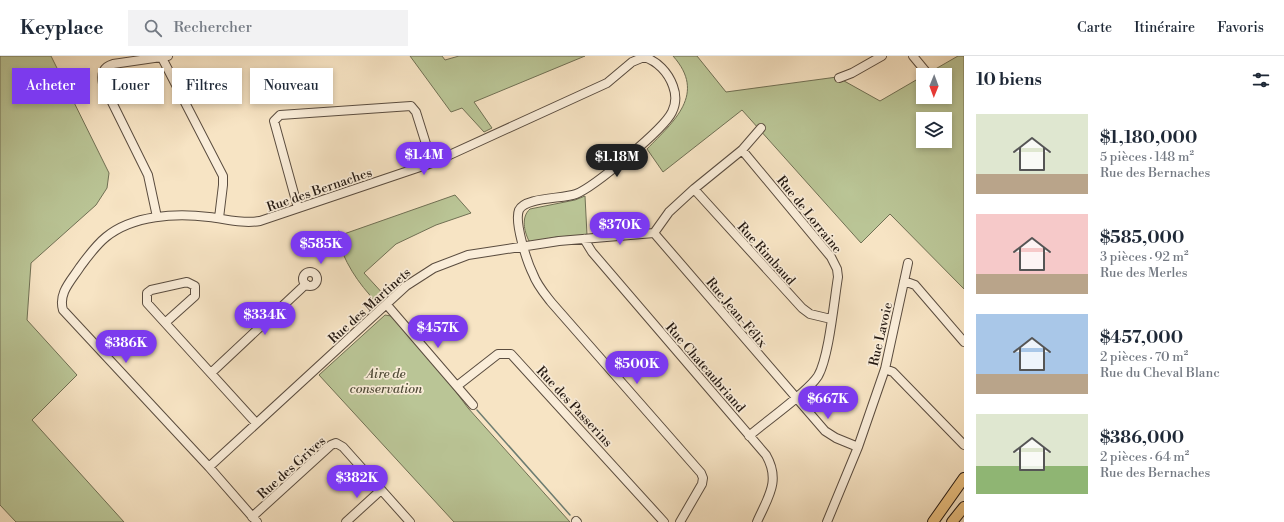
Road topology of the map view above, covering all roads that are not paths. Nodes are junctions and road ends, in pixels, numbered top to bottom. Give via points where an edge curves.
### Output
1 (161, 56) edge
2 (168, 56) edge
3 (882, 56) edge
4 (913, 56) edge
5 (923, 68) edge
6 (839, 78) dead end
7 (760, 128) dead end
8 (742, 150) junction
9 (432, 163) junction
10 (694, 189) junction
11 (298, 208) junction
12 (157, 217) junction
13 (219, 218) junction
14 (654, 232) junction
15 (584, 239) junction
16 (525, 247) junction
17 (908, 263) dead end
18 (904, 281) junction
19 (306, 284) dead end
20 (387, 305) junction
21 (831, 319) junction
22 (166, 322) junction
23 (964, 342) edge
24 (885, 369) junction
25 (211, 373) junction
26 (457, 386) junction
27 (795, 398) junction
28 (473, 405) dead end
29 (256, 423) junction
30 (749, 436) junction
31 (964, 445) edge
32 (858, 447) junction
33 (209, 467) junction
34 (964, 478) edge
35 (381, 490) junction
36 (964, 507) edge
37 (255, 520) edge
38 (346, 522) edge
39 (410, 522) edge
40 (664, 522) edge
41 (680, 522) edge
42 (757, 522) edge
43 (827, 522) edge
44 (933, 522) edge
45 (952, 522) edge

1 - 2 street
1 - 12 street via 125,61 107,66 102,71 103,84 148,175
1 - 13 street via 223,176
3 - 6 street
4 - 5 street
7 - 8 street
8 - 10 street
8 - 21 street, Rue de Lorraine via 835,264 838,277
9 - 11 street, Rue des Bernaches
9 - 11 street via 416,112 411,106 280,115 274,121
9 - 16 street, Rue des Bernaches via 607,83 638,59 644,57 655,61 674,89 674,107 665,123 590,187 565,197 524,204 518,215
10 - 14 street via 669,212
10 - 21 street, Rue Rimbaud via 802,308 810,314
11 - 13 street, Rue des Bernaches via 252,222
12 - 13 street, Rue des Bernaches via 181,214
12 - 33 street, Rue des Bernaches via 115,230 98,244 64,290 61,305 66,315
14 - 15 street
14 - 27 street, Rue Jean-Félix
15 - 16 street, Rue des Martinets
15 - 30 street, Rue Chateaubriand via 592,252
16 - 20 street, Rue des Martinets via 468,255 449,261 406,286
16 - 41 street via 532,274 551,302 701,473 702,484
17 - 18 street, Rue Lavoie
18 - 23 street via 915,285
18 - 24 street, Rue Lavoie
19 - 25 street
20 - 26 street
20 - 29 street, Rue des Martinets
21 - 27 street, Rue de Lorraine via 821,370 811,384
22 - 22 street via 148,303 147,293 187,282 195,286 195,296
22 - 25 street
24 - 31 street via 893,372
24 - 32 street, Rue Lavoie
25 - 29 street
26 - 28 street
26 - 40 street, Rue des Passerins via 498,354 511,354
27 - 30 street, Rue de Lorraine
27 - 32 street, Rue Jean-Félix via 825,431
29 - 33 street, Rue des Martinets
30 - 42 street, Rue Chateaubriand via 766,455 774,474 772,487
32 - 43 street, Rue Lavoie
33 - 37 street, Rue des Bernaches
34 - 44 main road
35 - 37 street, Rue des Grives via 344,446 336,443
35 - 38 street
35 - 39 street, Rue des Grives
36 - 45 main road

